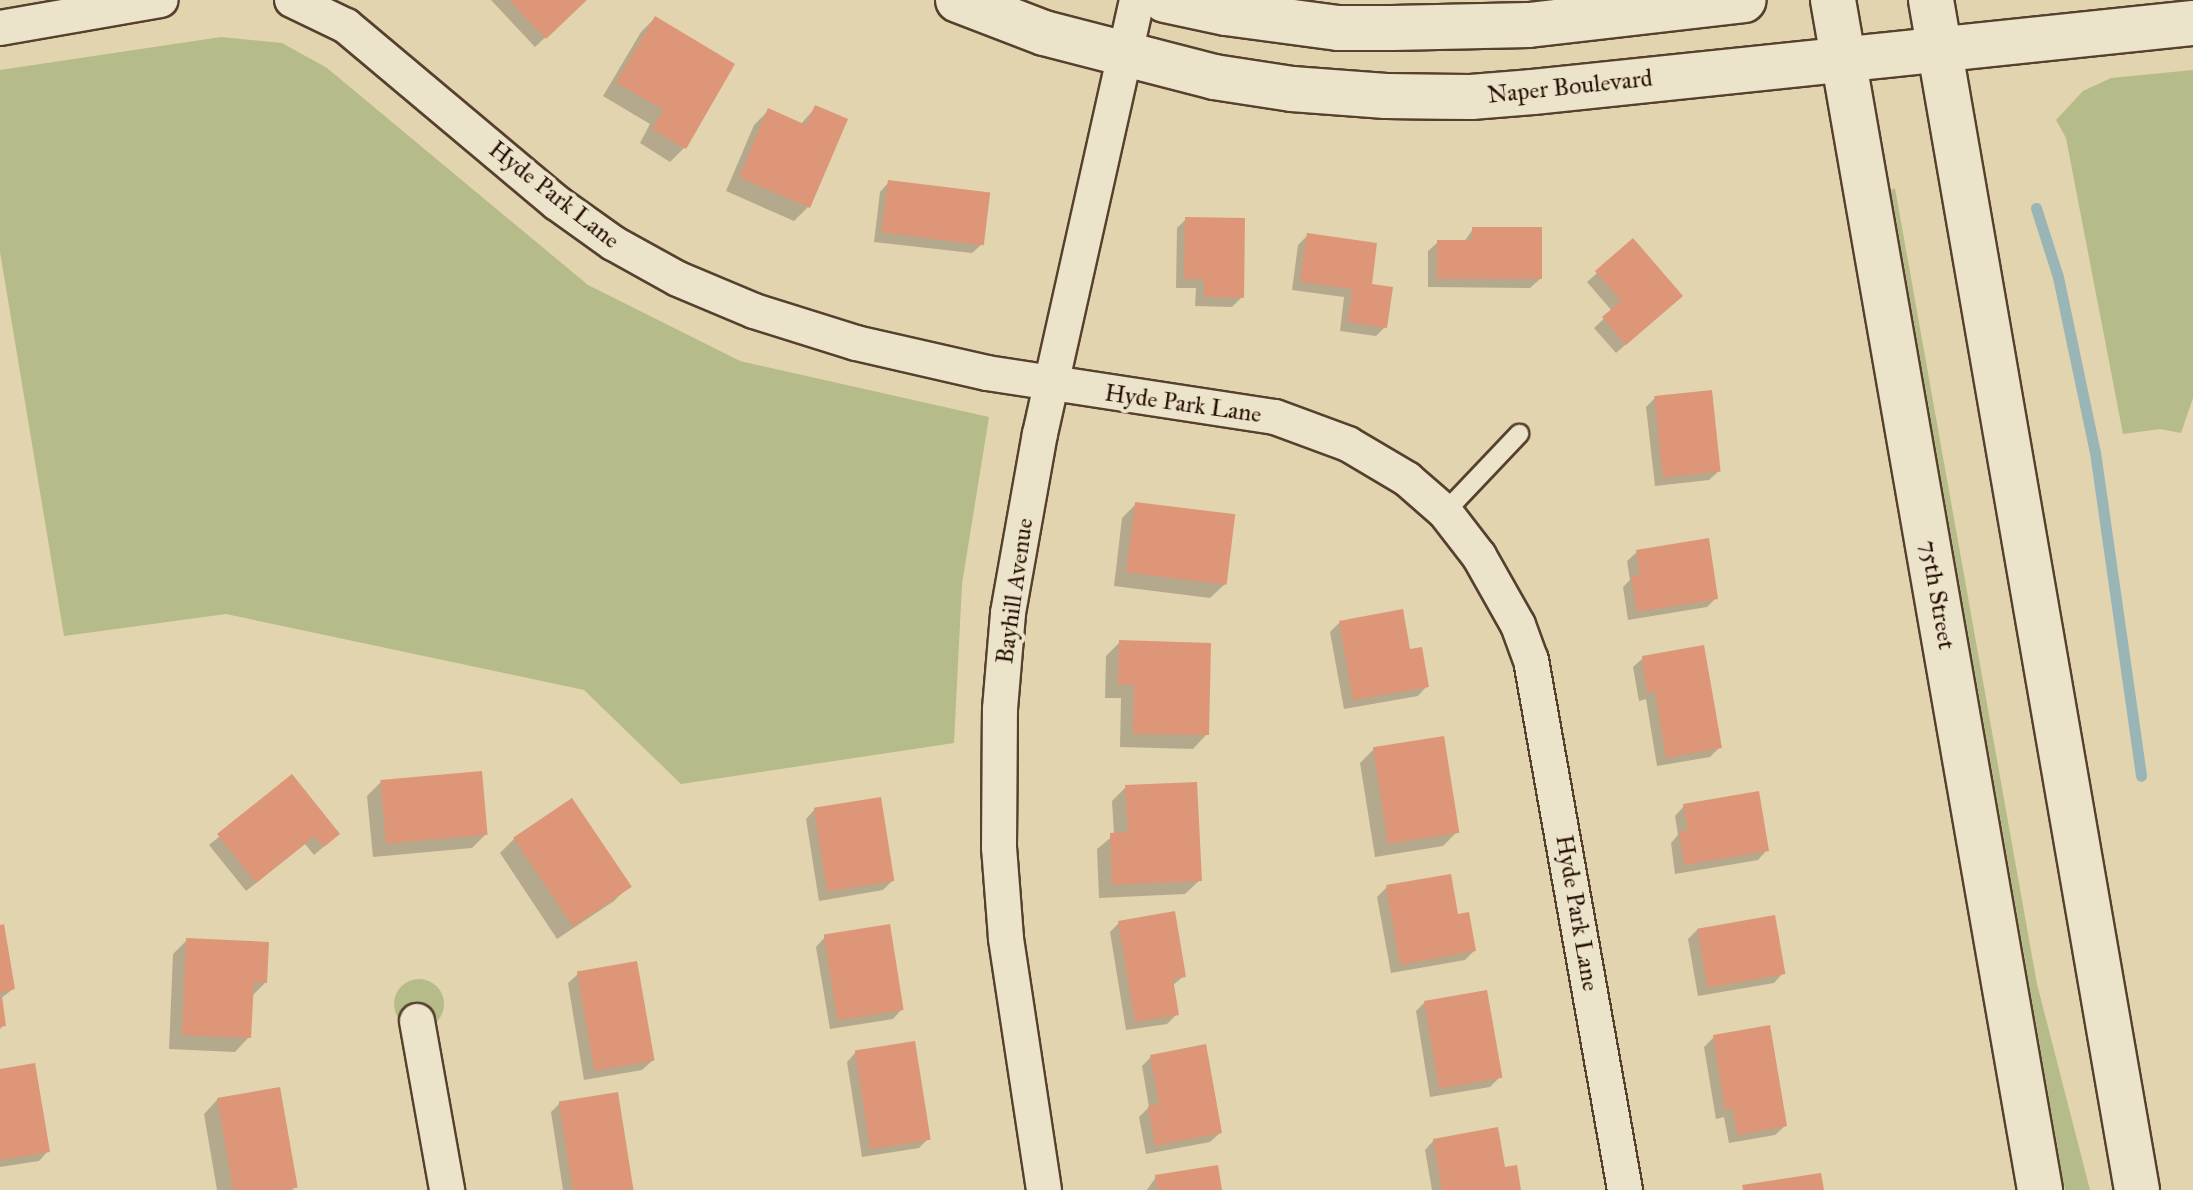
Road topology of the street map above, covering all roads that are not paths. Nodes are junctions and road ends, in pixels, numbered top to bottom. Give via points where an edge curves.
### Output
1 (161, 0) edge
2 (292, 0) edge
3 (958, 0) edge
4 (1137, 0) edge
5 (1165, 0) edge
6 (1744, 0) edge
7 (1833, 0) edge
8 (1931, 0) edge
9 (1221, 6) edge
10 (2193, 23) edge
11 (0, 28) edge
12 (1940, 51) junction
13 (1127, 56) junction
14 (1843, 58) junction
15 (1050, 385) junction
16 (1519, 434) dead end
17 (1445, 512) junction
18 (417, 1021) dead end
19 (447, 1190) edge
20 (1044, 1190) edge
21 (1625, 1190) edge
22 (2040, 1190) edge
23 (2137, 1190) edge

1 - 11 street
2 - 15 street, Hyde Park Lane via 346,26 557,203 613,243 678,279 754,311 856,343
3 - 13 main road, Naper Boulevard via 1044,33
4 - 13 street, Bayhill Avenue
5 - 9 main road
6 - 9 main road via 1529,25 1465,27 1338,28
7 - 14 main road, 75th Street
8 - 12 main road
10 - 12 main road, Naper Boulevard
12 - 14 main road, Naper Boulevard
12 - 23 main road
13 - 14 main road, Naper Boulevard via 1292,89 1471,97
13 - 15 street, Bayhill Avenue
14 - 22 main road, 75th Street
15 - 17 street, Hyde Park Lane via 1275,417 1348,444 1407,479
15 - 20 street, Bayhill Avenue via 1008,613 998,789 1006,938
16 - 17 lane
17 - 21 street, Hyde Park Lane via 1479,556 1518,625 1531,660
18 - 19 street

